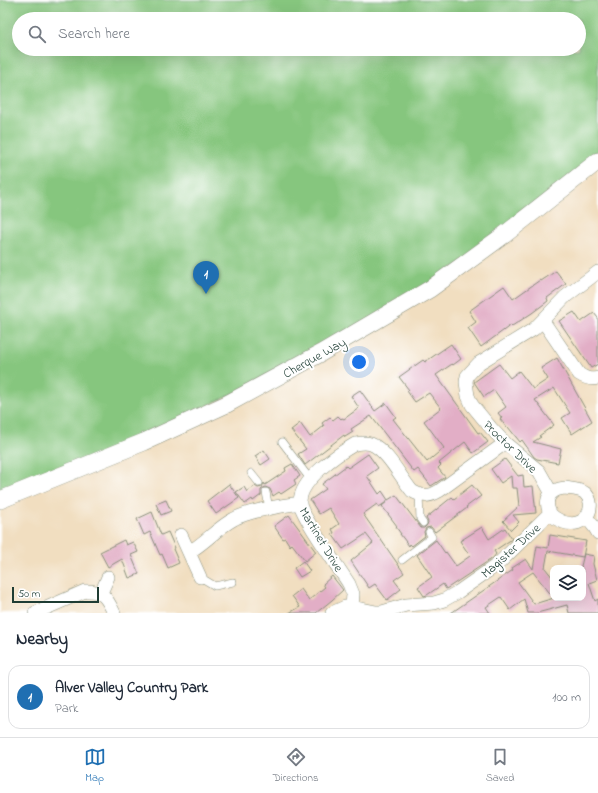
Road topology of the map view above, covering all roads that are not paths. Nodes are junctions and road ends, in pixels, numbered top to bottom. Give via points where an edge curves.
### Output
1 (598, 161) edge
2 (597, 273) edge
3 (544, 320) junction
4 (598, 378) edge
5 (282, 442) dead end
6 (505, 443) junction
7 (251, 473) dead end
8 (310, 479) junction
9 (259, 483) dead end
10 (266, 492) dead end
11 (552, 492) junction
12 (419, 495) junction
13 (594, 495) edge
14 (0, 500) edge
15 (300, 503) junction
16 (269, 509) junction
17 (550, 513) junction
18 (586, 518) junction
19 (423, 523) dead end
20 (429, 532) dead end
21 (598, 533) edge
22 (181, 535) dead end
23 (189, 552) junction
24 (402, 560) dead end
25 (108, 577) dead end
26 (200, 577) joint
27 (233, 582) dead end
28 (101, 593) junction
29 (56, 609) edge
30 (360, 610) edge
31 (35, 613) edge
32 (114, 613) edge
33 (332, 613) edge

1 - 14 street, Cherque Way via 504,235 430,288 321,354 227,404 144,442
2 - 3 street, Proctor Drive via 565,297
3 - 4 street via 579,374 584,378
3 - 6 street, Proctor Drive via 522,337 479,363 468,376 466,388 472,405
5 - 8 lane
6 - 11 street, Proctor Drive via 539,471
6 - 12 street via 440,492 427,496
7 - 9 lane
8 - 12 street, Martinet Drive via 355,444 370,443 384,454 412,491
8 - 15 street, Martinet Drive
10 - 16 lane
11 - 13 street via 559,488
11 - 17 street via 548,504
12 - 19 lane via 420,519
13 - 18 street
15 - 16 street
15 - 30 street, Martinet Drive via 309,522 349,584
16 - 23 street via 235,518
17 - 18 street via 572,524
17 - 30 street, Magister Drive via 498,564 444,600 406,605 382,612
18 - 21 street
20 - 24 lane via 432,537
22 - 23 street
23 - 26 street
25 - 28 street
26 - 27 lane via 215,586
28 - 29 street via 85,591
28 - 32 street
29 - 31 street
30 - 33 street, Magister Drive via 345,607

